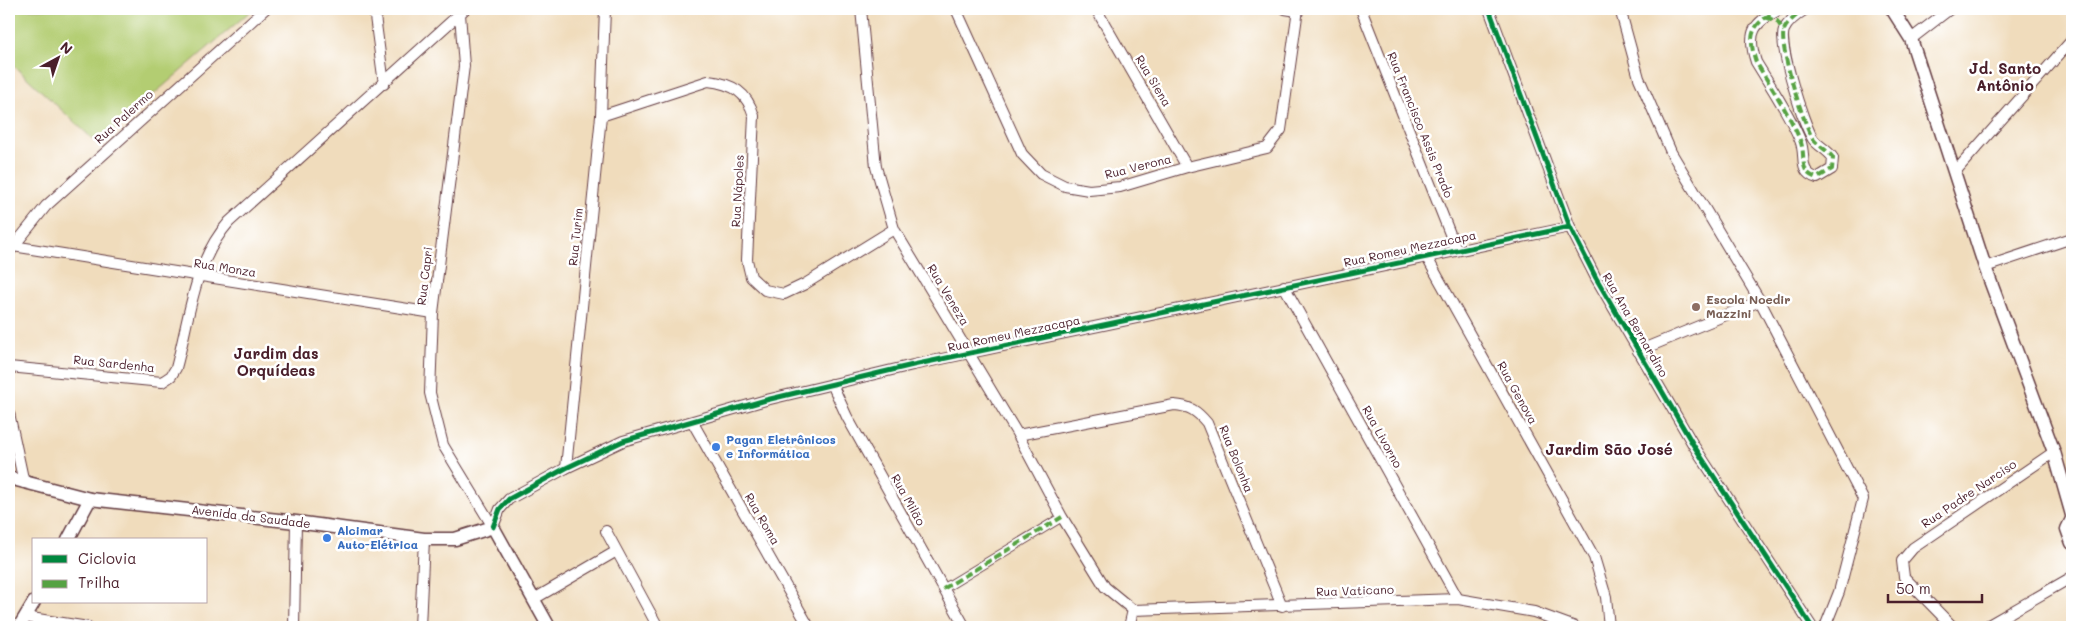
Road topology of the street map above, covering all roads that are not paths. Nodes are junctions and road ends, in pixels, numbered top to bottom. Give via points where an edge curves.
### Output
1 (265, 9) edge
2 (374, 9) edge
3 (605, 9) edge
4 (861, 9) edge
5 (956, 9) edge
6 (1096, 9) edge
7 (1285, 9) edge
8 (1361, 9) edge
9 (1489, 9) edge
10 (1620, 9) edge
11 (1781, 9) edge
12 (1806, 9) edge
13 (1892, 9) edge
14 (1950, 9) edge
15 (1298, 10) edge
16 (462, 11) edge
17 (1766, 16) junction
18 (1784, 31) junction
19 (1910, 39) junction
20 (2072, 40) edge
21 (384, 84) junction
22 (601, 116) junction
23 (1187, 167) junction
24 (1954, 173) junction
25 (1570, 227) junction
26 (894, 229) junction
27 (2072, 238) edge
28 (11, 249) edge
29 (1456, 250) junction
30 (1426, 256) junction
31 (1985, 267) junction
32 (197, 277) junction
33 (1284, 286) junction
34 (1760, 301) junction
35 (433, 314) junction
36 (1638, 350) junction
37 (970, 355) junction
38 (9, 367) edge
39 (832, 384) junction
40 (9, 414) edge
41 (693, 423) junction
42 (1018, 435) junction
43 (2054, 452) junction
44 (566, 468) junction
45 (9, 478) edge
46 (24, 483) junction
47 (90, 499) junction
48 (2072, 514) edge
49 (1062, 517) junction
50 (2072, 519) edge
51 (296, 522) junction
52 (493, 527) junction
53 (606, 531) dead end
54 (69, 538) edge
55 (424, 539) junction
56 (2072, 544) edge
57 (615, 552) junction
58 (2072, 577) edge
59 (943, 589) junction
60 (534, 599) junction
61 (1458, 599) junction
62 (33, 604) edge
63 (1282, 606) junction
64 (1133, 610) junction
65 (22, 622) edge
66 (88, 627) edge
67 (294, 627) edge
68 (420, 627) edge
69 (549, 627) edge
70 (658, 627) edge
71 (809, 627) edge
72 (965, 627) edge
73 (1129, 627) edge
74 (1575, 627) edge
75 (1610, 627) edge
76 (1812, 627) edge
77 (1825, 627) edge
78 (1953, 627) edge
79 (1985, 627) edge

1 - 28 street, Rua Palermo via 46,206
2 - 21 street
3 - 22 street, Rua Turim
4 - 26 street, Rua Veneza via 876,167
5 - 23 street, Rua Verona via 1022,154 1041,174 1064,186 1089,190 1120,187
6 - 23 street, Rua Siena
7 - 15 street
8 - 29 street, Rua Francisco Assis Prado
9 - 25 street, Rua Ana Bernardino
10 - 34 street via 1639,78 1670,152
11 - 17 street
12 - 18 street via 1794,17
13 - 19 street
14 - 19 street
15 - 23 street, Rua Verona via 1281,130 1276,140 1267,148
16 - 21 street
16 - 35 street, Rua Capri via 464,66
17 - 18 street via 1777,21
17 - 18 street via 1751,36 1756,62 1801,141 1803,167 1808,175 1817,178 1832,168 1833,158 1813,139 1790,76 1782,42
19 - 24 street
20 - 24 street
21 - 32 street via 229,222 215,238
22 - 26 street, Rua Nápoles via 708,81 726,83 739,90 750,102 754,116 747,260 752,277 765,290 784,294
22 - 44 street, Rua Turim
24 - 31 street
25 - 29 street, Rua Romeu Mezzacapa
25 - 36 street, Rua Ana Bernardino
26 - 37 street, Rua Veneza
27 - 31 street
28 - 32 street, Rua Monza
29 - 30 street, Rua Romeu Mezzacapa
30 - 33 street, Rua Romeu Mezzacapa
30 - 75 street, Rua Genova via 1594,557 1606,597
31 - 43 street
32 - 35 street, Rua Monza
32 - 38 street, Rua Sardenha via 176,368 162,382
33 - 37 street, Rua Romeu Mezzacapa
33 - 61 street, Rua Livorno
34 - 36 street
34 - 77 street via 1863,499 1839,592
35 - 52 street, Rua Capri via 430,393 443,445
36 - 76 street, Rua Ana Bernardino via 1694,446
37 - 39 street, Rua Romeu Mezzacapa
37 - 42 street, Rua Veneza
39 - 41 street, Rua Romeu Mezzacapa
39 - 59 street, Rua Milão
40 - 46 street
41 - 44 street, Rua Romeu Mezzacapa via 623,441
41 - 71 street, Rua Roma
42 - 49 street, Rua Veneza
42 - 63 street, Rua Bolonha via 1174,405 1198,411 1207,422
43 - 48 street
43 - 78 street, Rua Padre Narciso via 1913,548 1902,561 1904,577
44 - 52 street, Rua Romeu Mezzacapa via 509,499 500,509
45 - 46 street, Avenida da Saudade
46 - 47 street, Avenida da Saudade
47 - 51 street, Avenida da Saudade
47 - 54 street
49 - 59 street
49 - 64 street, Rua Veneza via 1104,587
50 - 56 street via 2067,529
51 - 55 street, Avenida da Saudade
51 - 67 street
52 - 55 street, Avenida da Saudade via 455,539
52 - 60 street
53 - 57 street
55 - 68 street
57 - 60 street
57 - 70 street
58 - 79 street
59 - 72 street, Rua Milão
60 - 69 street
61 - 63 street, Rua Vaticano
61 - 74 street, Rua Vaticano via 1534,612
62 - 65 street
63 - 64 street, Rua Vaticano
64 - 73 street
65 - 66 street

